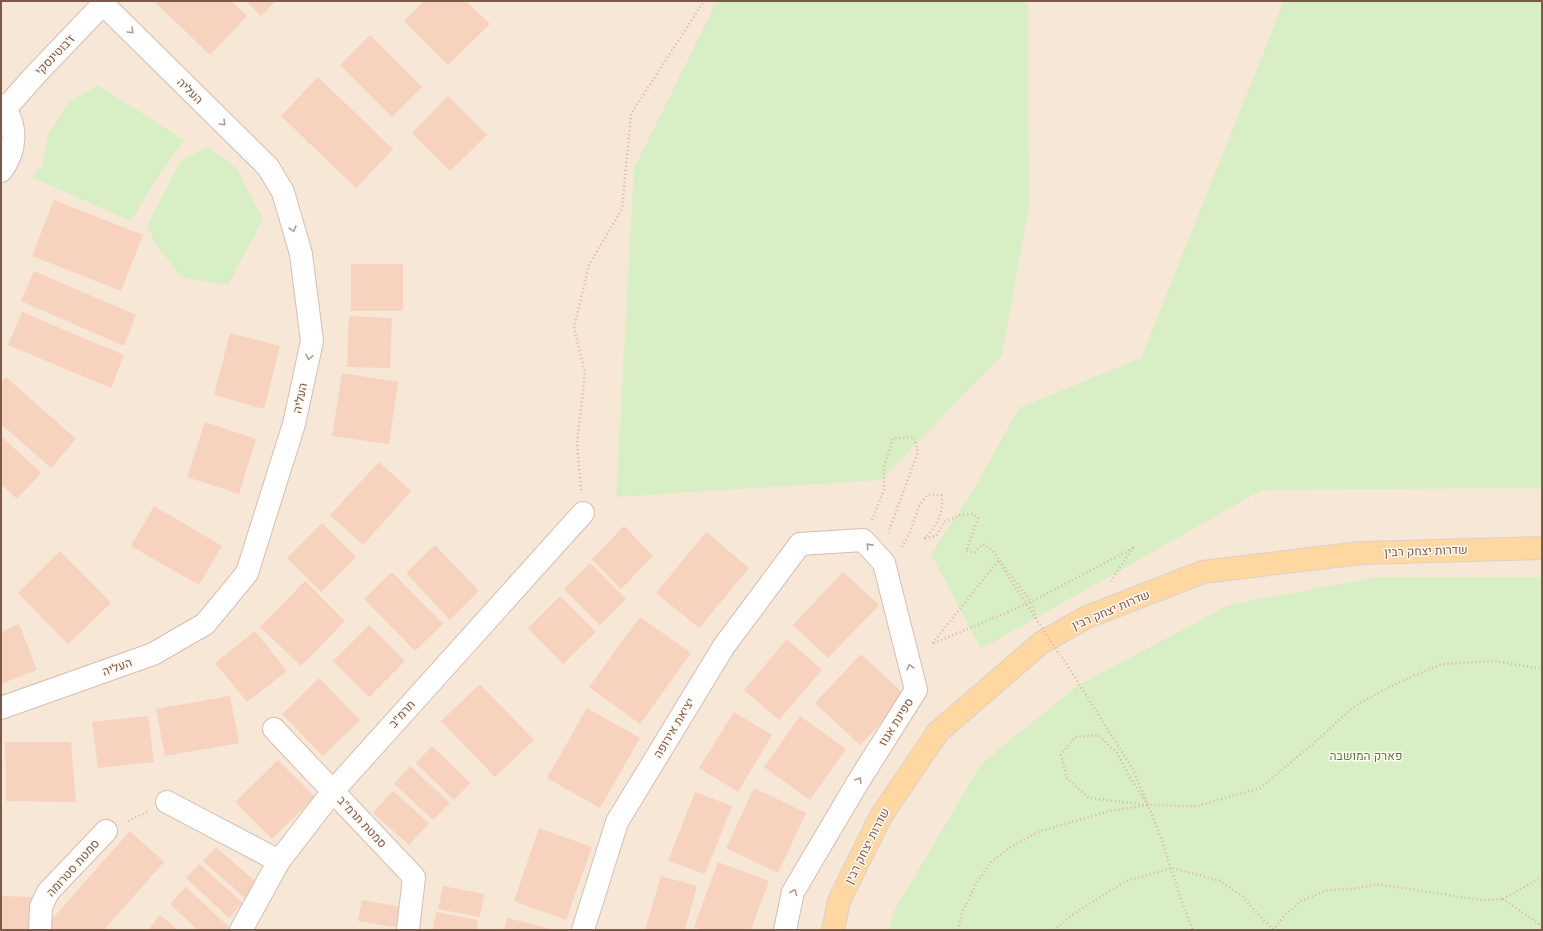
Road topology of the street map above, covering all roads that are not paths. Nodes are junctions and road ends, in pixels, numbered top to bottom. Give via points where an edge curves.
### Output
1 (103, 2) edge
2 (3, 107) edge
3 (1, 171) edge
4 (583, 513) road end
5 (800, 544) joint
6 (1542, 548) edge
7 (1, 708) edge
8 (274, 729) dead end
9 (333, 791) junction
10 (167, 802) road end
11 (106, 831) road end
12 (279, 861) junction
13 (40, 930) edge
14 (241, 930) edge
15 (408, 930) edge
16 (583, 930) edge
17 (785, 930) edge
18 (833, 930) edge

1 - 2 street, ז'בוטינסקי
1 -> 7 street, העליה via 268,167 283,192 300,254 312,340 294,424 247,573 205,624 153,654
2 - 3 street via 11,122 14,136 13,150 8,163
4 - 9 street, תרמ"ב
5 - 16 street, יציאת אירופה via 724,646 617,822
17 -> 5 street, ספינת אגוז via 793,892 916,690 884,563 863,540
6 - 18 main road, שדרות יצחק רבין via 1360,553 1203,572 1087,617 1041,643 938,732 880,816 839,901
8 - 9 street, סמטת תרמ"ב
9 - 12 street, תרמ"ב
9 - 15 street, סמטת תרמ"ב via 414,877
10 - 12 street
11 - 13 street, סמטת סטרומה via 48,892 41,906
12 - 14 street, תרמ"ב

